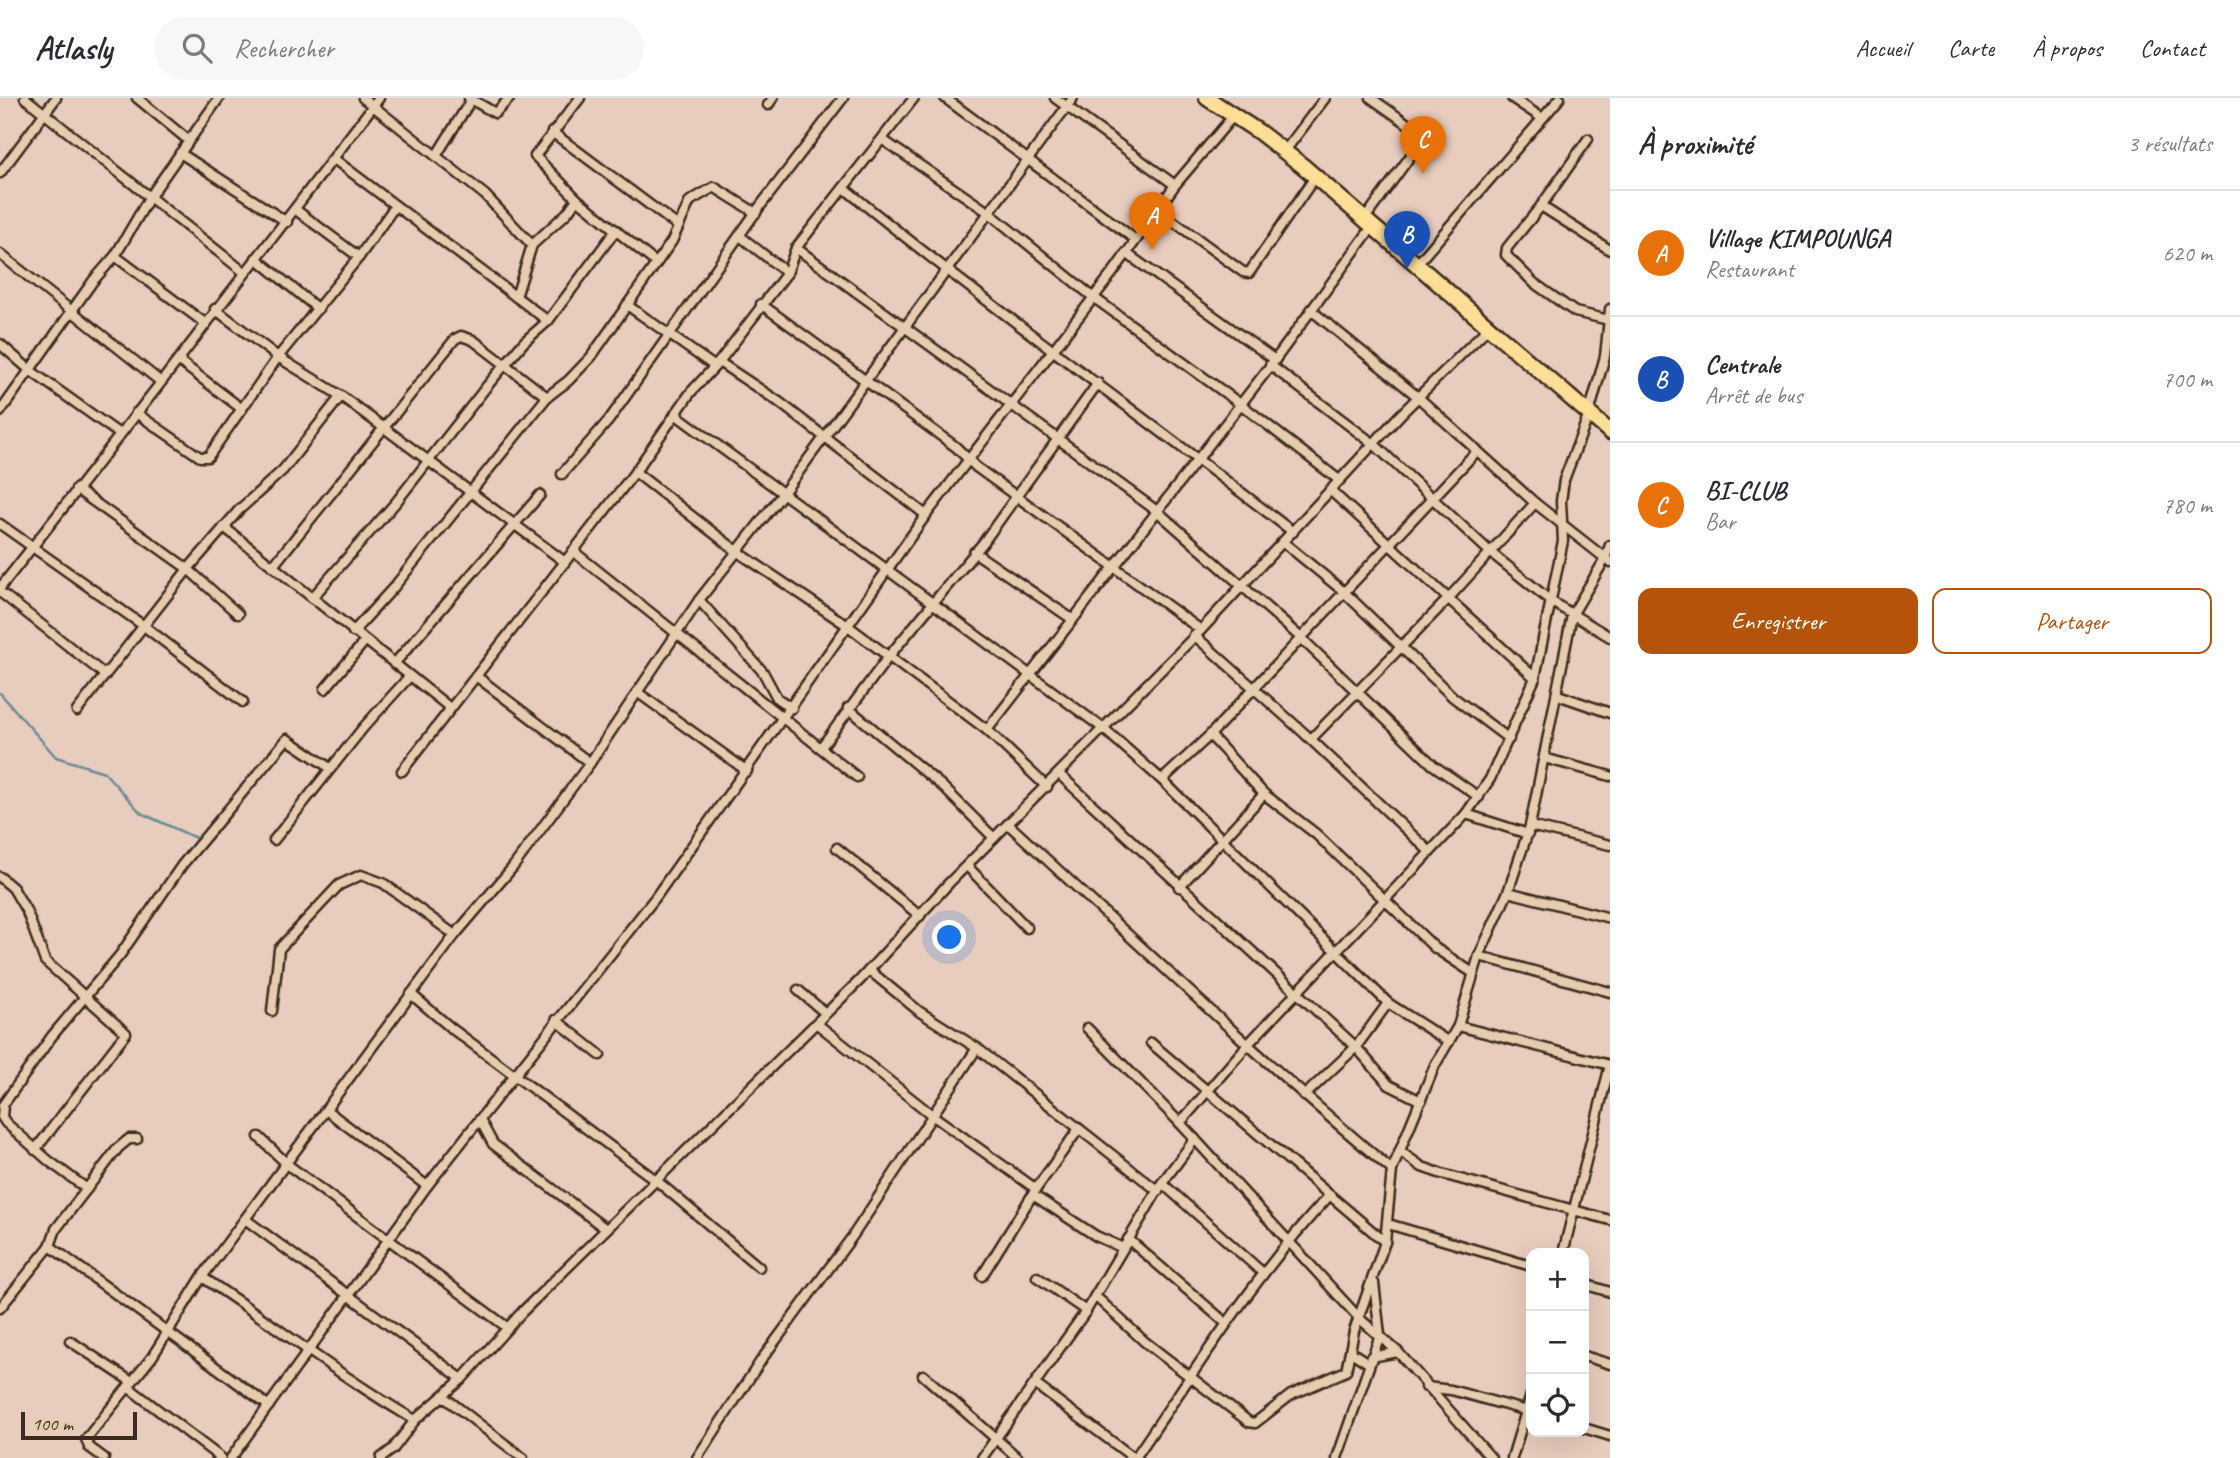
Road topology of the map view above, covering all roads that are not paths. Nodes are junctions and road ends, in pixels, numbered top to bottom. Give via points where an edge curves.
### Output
1 (25, 98) edge
2 (56, 98) edge
3 (137, 98) edge
4 (219, 98) edge
5 (363, 98) edge
6 (510, 98) edge
7 (580, 98) edge
8 (843, 98) edge
9 (914, 98) edge
10 (945, 98) edge
11 (1055, 98) edge
12 (1073, 98) edge
13 (1207, 98) edge
14 (1325, 98) edge
15 (1371, 98) edge
16 (1512, 98) edge
17 (1560, 98) edge
18 (470, 99) edge
19 (376, 102) edge
20 (1066, 106) junction
21 (44, 113) junction
22 (1234, 116) junction
23 (1542, 118) junction
24 (552, 132) junction
25 (883, 139) junction
26 (1588, 139) dead end
27 (188, 140) junction
28 (1284, 152) junction
29 (180, 153) junction
30 (436, 156) junction
31 (334, 159) junction
32 (1027, 160) junction
33 (2, 168) edge
34 (1315, 177) junction
35 (1175, 185) junction
36 (844, 188) junction
37 (149, 198) junction
38 (577, 200) junction
39 (396, 206) junction
40 (1541, 206) junction
41 (296, 210) junction
42 (1158, 210) junction
43 (988, 212) junction
44 (756, 213) junction
45 (287, 222) junction
46 (1368, 224) junction
47 (678, 226) junction
48 (616, 230) junction
49 (740, 236) junction
50 (1136, 240) junction
51 (532, 245) junction
52 (796, 248) junction
53 (1610, 250) edge
54 (1126, 253) junction
55 (0, 254) edge
56 (115, 256) junction
57 (359, 257) junction
58 (256, 258) junction
59 (656, 263) junction
60 (1417, 264) junction
61 (244, 272) junction
62 (947, 272) junction
63 (787, 273) junction
64 (516, 297) junction
65 (1093, 297) junction
66 (761, 303) junction
67 (627, 305) junction
68 (215, 309) junction
69 (318, 309) junction
70 (1610, 309) edge
71 (72, 310) junction
72 (1311, 310) junction
73 (1609, 320) edge
74 (548, 321) junction
75 (206, 324) junction
76 (904, 326) junction
77 (1488, 328) junction
78 (670, 336) junction
79 (0, 344) edge
80 (1054, 349) junction
81 (278, 357) junction
82 (179, 361) junction
83 (1272, 362) junction
84 (506, 364) junction
85 (716, 364) junction
86 (31, 371) junction
87 (864, 380) junction
88 (161, 382) junction
89 (1098, 383) junction
90 (341, 396) junction
91 (547, 397) junction
92 (1418, 397) junction
93 (1240, 403) junction
94 (1010, 405) junction
95 (242, 409) junction
96 (0, 412) edge
97 (136, 413) junction
98 (675, 414) junction
99 (1589, 414) junction
100 (382, 428) junction
101 (1610, 432) edge
102 (118, 433) junction
103 (824, 435) junction
104 (1057, 441) junction
105 (1375, 445) junction
106 (1476, 452) junction
107 (1197, 458) junction
108 (970, 460) junction
109 (427, 461) junction
110 (635, 472) junction
111 (562, 474) dead end
112 (1339, 480) junction
113 (76, 489) junction
114 (1330, 490) junction
115 (784, 492) junction
116 (471, 493) junction
117 (540, 495) dead end
118 (1016, 495) junction
119 (1433, 500) junction
120 (1535, 503) junction
121 (1157, 511) junction
122 (926, 515) junction
123 (1562, 523) junction
124 (0, 524) edge
125 (513, 525) junction
126 (224, 527) junction
127 (1293, 533) junction
128 (1283, 542) junction
129 (1387, 544) junction
130 (1610, 545) edge
131 (33, 547) junction
132 (573, 551) junction
133 (738, 552) junction
134 (974, 552) junction
135 (1490, 552) junction
136 (1608, 560) edge
137 (565, 562) junction
138 (1114, 564) junction
139 (273, 566) junction
140 (188, 569) junction
141 (888, 572) junction
142 (1241, 584) junction
143 (0, 590) edge
144 (1343, 592) junction
145 (312, 598) junction
146 (699, 600) junction
147 (1447, 600) junction
148 (933, 601) junction
149 (1552, 603) junction
150 (238, 614) dead end
151 (1572, 615) junction
152 (1073, 619) junction
153 (144, 626) junction
154 (848, 626) junction
155 (353, 632) junction
156 (1197, 633) junction
157 (676, 634) junction
158 (1300, 637) junction
159 (1610, 637) edge
160 (365, 641) junction
161 (1401, 645) junction
162 (890, 656) junction
163 (394, 664) junction
164 (105, 675) junction
165 (476, 676) junction
166 (409, 677) junction
167 (1030, 677) junction
168 (1535, 678) junction
169 (1253, 688) junction
170 (325, 689) dead end
171 (1356, 691) junction
172 (637, 692) junction
173 (1558, 695) junction
174 (243, 702) dead end
175 (449, 707) junction
176 (792, 708) junction
177 (848, 708) junction
178 (77, 711) dead end
179 (1610, 713) edge
180 (785, 716) junction
181 (1104, 729) junction
182 (987, 730) junction
183 (1210, 735) junction
184 (1311, 739) junction
185 (1509, 740) junction
186 (822, 747) junction
187 (1544, 758) junction
188 (590, 763) junction
189 (330, 768) junction
190 (402, 771) dead end
191 (747, 771) junction
192 (1059, 774) junction
193 (857, 776) dead end
194 (1610, 776) edge
195 (1162, 780) junction
196 (1047, 787) junction
197 (1265, 794) junction
198 (1479, 797) junction
199 (1466, 814) junction
200 (1008, 824) junction
201 (1529, 830) junction
202 (994, 838) junction
203 (274, 840) dead end
204 (1221, 840) junction
205 (1610, 845) edge
206 (837, 848) dead end
207 (1428, 850) junction
208 (967, 866) junction
209 (0, 877) edge
210 (1179, 887) junction
211 (1508, 892) junction
212 (1386, 899) junction
213 (920, 916) junction
214 (1610, 918) edge
215 (1027, 928) dead end
216 (455, 934) junction
217 (1336, 949) junction
218 (1479, 956) junction
219 (869, 970) junction
220 (1473, 973) junction
221 (798, 990) dead end
222 (1610, 992) edge
223 (1297, 993) junction
224 (411, 995) junction
225 (83, 998) junction
226 (1388, 1003) junction
227 (272, 1012) dead end
228 (824, 1012) junction
229 (556, 1020) junction
230 (816, 1023) junction
231 (1458, 1026) junction
232 (1087, 1028) dead end
233 (1250, 1042) junction
234 (1448, 1042) junction
235 (1151, 1043) dead end
236 (1356, 1047) junction
237 (977, 1048) junction
238 (600, 1055) dead end
239 (1610, 1065) edge
240 (514, 1074) junction
241 (1210, 1090) junction
242 (1304, 1096) junction
243 (1421, 1101) junction
244 (326, 1110) junction
245 (932, 1115) junction
246 (480, 1120) junction
247 (1180, 1123) junction
248 (1078, 1130) junction
249 (259, 1137) dead end
250 (137, 1139) dead end
251 (1195, 1139) junction
252 (35, 1150) junction
253 (1401, 1152) junction
254 (288, 1165) junction
255 (1392, 1170) junction
256 (657, 1181) junction
257 (426, 1186) junction
258 (1160, 1187) junction
259 (87, 1189) junction
260 (1035, 1192) junction
261 (1329, 1196) junction
262 (1572, 1211) junction
263 (245, 1219) junction
264 (1610, 1220) edge
265 (1388, 1224) junction
266 (607, 1229) junction
267 (1128, 1239) junction
268 (388, 1241) junction
269 (1287, 1241) junction
270 (1385, 1242) junction
271 (50, 1247) junction
272 (1123, 1248) junction
273 (1564, 1248) edge
274 (1526, 1265) edge
275 (759, 1268) dead end
276 (1264, 1273) junction
277 (982, 1276) dead end
278 (202, 1277) junction
279 (1037, 1277) dead end
280 (1374, 1280) junction
281 (1589, 1286) edge
282 (1610, 1292) edge
283 (347, 1293) junction
284 (1096, 1296) junction
285 (0, 1308) edge
286 (1086, 1311) junction
287 (1360, 1319) junction
288 (1226, 1323) junction
289 (508, 1328) junction
290 (168, 1330) junction
291 (1380, 1335) junction
292 (70, 1341) dead end
293 (310, 1350) junction
294 (1351, 1352) junction
295 (1398, 1352) junction
296 (1589, 1358) edge
297 (1370, 1360) junction
298 (1610, 1364) edge
299 (923, 1375) dead end
300 (1192, 1377) junction
301 (462, 1378) junction
302 (130, 1385) junction
303 (1036, 1385) junction
304 (1426, 1387) junction
305 (444, 1397) junction
306 (269, 1406) junction
307 (1526, 1411) edge
308 (415, 1420) junction
309 (1526, 1420) edge
310 (1589, 1430) edge
311 (1610, 1436) edge
312 (995, 1439) junction
313 (1339, 1456) edge
314 (104, 1458) edge
315 (222, 1458) edge
316 (231, 1458) edge
317 (381, 1458) edge
318 (523, 1458) edge
319 (697, 1458) edge
320 (982, 1458) edge
321 (1018, 1458) edge
322 (1134, 1458) edge
323 (1491, 1458) edge
324 (1512, 1458) edge

1 - 21 street
2 - 21 street
3 - 27 street
4 - 27 street
5 - 19 street
6 - 18 street via 495,113
7 - 24 street
8 - 44 street
9 - 25 street
10 - 32 street
11 - 20 street
12 - 20 street
13 - 22 highway
14 - 28 street
15 - 46 street via 1425,136
16 - 23 street
17 - 23 street
18 - 30 street
19 - 30 street
19 - 31 street
20 - 32 street
20 - 35 street
21 - 33 street
21 - 37 street
22 - 28 highway
22 - 35 street
23 - 60 street
24 - 38 street via 535,156
24 - 47 street
25 - 36 street
25 - 43 street
26 - 40 street
27 - 29 street
28 - 34 highway
29 - 37 street
29 - 45 street
30 - 51 street via 485,195
31 - 39 street
31 - 41 street
32 - 43 street
32 - 50 street
34 - 42 street via 1249,273
34 - 46 highway
35 - 42 street
36 - 52 street
36 - 62 street
37 - 56 street
37 - 61 street
38 - 48 street
38 - 51 street
39 - 57 street
39 - 64 street
40 - 53 street
40 - 73 street via 1507,248 1508,259 1575,312
41 - 45 street
41 - 57 street
42 - 50 street
43 - 62 street
43 - 65 street
44 - 47 street via 721,189 708,188 690,201
44 - 49 street
45 - 58 street
46 - 60 highway
46 - 72 street
47 - 59 street
48 - 59 street
48 - 74 street
49 - 63 street
49 - 78 street
50 - 54 street
51 - 64 street
52 - 63 street
52 - 76 street
54 - 65 street
54 - 83 street
55 - 71 street
56 - 71 street
56 - 75 street
57 - 69 street
58 - 61 street
58 - 69 street
59 - 67 street
60 - 77 highway
61 - 68 street
62 - 76 street
62 - 80 street
63 - 66 street
64 - 74 street
65 - 80 street
65 - 93 street
66 - 85 street
66 - 87 street
67 - 78 street
67 - 91 street via 591,357
68 - 75 street
68 - 81 street
69 - 81 street
70 - 73 street
71 - 86 street
71 - 88 street
72 - 83 street
72 - 92 street
73 - 99 street via 1605,356
74 - 84 street
75 - 82 street
76 - 87 street
76 - 94 street
77 - 92 street
77 - 99 highway
78 - 85 street
78 - 111 street via 609,421
79 - 86 street
80 - 89 street
80 - 94 street
81 - 90 street
81 - 95 street
82 - 88 street
82 - 95 street
83 - 93 street
83 - 105 street
84 - 91 street
84 - 100 street via 473,340 455,339
84 - 109 street
85 - 98 street
85 - 103 street
86 - 96 street
86 - 102 street
87 - 103 street
87 - 108 street
88 - 97 street
89 - 104 street
89 - 107 street
90 - 100 street
90 - 126 street via 283,470
91 - 116 street
92 - 105 street
92 - 106 street
93 - 107 street
93 - 112 street
94 - 104 street
94 - 108 street
95 - 97 street via 211,455 204,458
97 - 102 street
98 - 110 street
98 - 115 street
99 - 101 highway
99 - 123 street via 1564,480
100 - 109 street
100 - 139 street
102 - 113 street
103 - 115 street
103 - 122 street
104 - 118 street
104 - 121 street
105 - 112 street
105 - 119 street
106 - 119 street
106 - 120 street
107 - 121 street
107 - 127 street
108 - 118 street
108 - 122 street
109 - 116 street
109 - 145 street
110 - 132 street
110 - 133 street
112 - 114 street
113 - 131 street
113 - 140 street
114 - 127 street
114 - 129 street
115 - 133 street
115 - 141 street
116 - 125 street
116 - 155 street
117 - 125 street
118 - 134 street
118 - 138 street
119 - 129 street
119 - 135 street
120 - 123 street
120 - 135 street
121 - 138 street
121 - 142 street
122 - 141 street
123 - 136 street
123 - 149 street
124 - 131 street
125 - 137 street
125 - 163 street
126 - 139 street
126 - 140 street
127 - 128 street
128 - 142 street
128 - 144 street
129 - 144 street
129 - 147 street
130 - 136 street
131 - 143 street
131 - 153 street
132 - 137 street
132 - 157 street
133 - 146 street
133 - 154 street
134 - 148 street
134 - 152 street
135 - 147 street
135 - 149 street
136 - 151 street
137 - 165 street
138 - 152 street
138 - 156 street
139 - 145 street
140 - 150 street
140 - 153 street
141 - 148 street
141 - 154 street
142 - 156 street
142 - 158 street
143 - 164 street
144 - 158 street
144 - 161 street
145 - 155 street
146 - 157 street
146 - 176 street via 763,672 777,698
147 - 161 street
147 - 168 street
148 - 162 street
148 - 167 street
149 - 151 street
149 - 168 street
151 - 159 street
151 - 173 street
152 - 167 street
153 - 164 street
153 - 174 street
154 - 162 street
154 - 176 street
155 - 160 street
156 - 169 street
156 - 181 street
157 - 172 street
157 - 180 street
158 - 169 street
158 - 171 street
160 - 163 street
160 - 170 street
161 - 171 street
161 - 185 street via 1453,697
162 - 177 street
162 - 182 street
163 - 166 street
164 - 178 street
165 - 175 street
165 - 188 street
166 - 175 street
166 - 189 street
167 - 181 street
167 - 182 street
168 - 185 street
169 - 183 street
169 - 184 street
171 - 184 street
171 - 198 street via 1433,765
172 - 188 street
172 - 191 street
173 - 179 street
173 - 187 street
175 - 190 street
176 - 180 street
177 - 186 street
177 - 202 street via 942,786
180 - 186 street
180 - 191 street
181 - 192 street
181 - 195 street
182 - 196 street
183 - 195 street
183 - 197 street
184 - 207 street
185 - 198 street
186 - 193 street
187 - 194 street
187 - 201 street
188 - 216 street via 513,867
189 - 203 street
189 - 225 street via 287,739 182,865 120,955
191 - 229 street via 630,931
192 - 196 street
192 - 210 street
195 - 204 street
196 - 200 street
197 - 204 street
197 - 212 street
198 - 199 street
199 - 201 street
199 - 207 street
200 - 202 street
200 - 233 street
201 - 205 street
201 - 211 street
202 - 208 street
204 - 210 street
204 - 217 street
206 - 213 street
207 - 212 street
208 - 213 street
208 - 215 street
209 - 225 street via 13,888 27,912 45,961
210 - 223 street
211 - 214 street
211 - 218 street
212 - 217 street
212 - 220 street via 1435,948
213 - 219 street
216 - 224 street
216 - 227 street via 383,883 361,875 339,885 279,949
217 - 223 street
217 - 226 street
218 - 220 street
218 - 222 street
219 - 228 street
219 - 237 street via 920,1012
220 - 231 street
221 - 228 street
223 - 233 street
223 - 236 street
224 - 240 street
224 - 244 street
225 - 252 street via 3,1105 6,1123
225 - 252 street via 125,1032
226 - 234 street
226 - 236 street
228 - 230 street
229 - 238 street
229 - 240 street
230 - 245 street
230 - 256 street
231 - 234 street
231 - 239 street
232 - 247 street
233 - 241 street
233 - 242 street
234 - 243 street
235 - 241 street
236 - 242 street
236 - 243 street via 1389,1085
237 - 245 street
237 - 248 street
239 - 262 street
240 - 246 street
240 - 256 street
241 - 247 street
241 - 261 street
242 - 255 street
243 - 253 street
244 - 254 street
244 - 257 street
245 - 260 street
245 - 319 street
246 - 257 street
246 - 266 street via 493,1144
247 - 251 street
248 - 258 street
248 - 260 street
249 - 254 street
250 - 259 street via 123,1142
251 - 258 street
251 - 269 street
252 - 259 street
253 - 255 street
253 - 262 street via 1442,1174
254 - 263 street
254 - 268 street
255 - 265 street
256 - 266 street
256 - 275 street
257 - 268 street
258 - 267 street
258 - 276 street
259 - 271 street via 52,1235
260 - 272 street via 1096,1236
260 - 277 street
261 - 269 street
261 - 270 street
262 - 264 street
262 - 273 street
263 - 278 street
263 - 283 street
265 - 270 street
265 - 274 street
266 - 289 street
267 - 272 street
267 - 288 street
268 - 283 street
268 - 289 street
269 - 276 street
269 - 287 street
270 - 280 street
271 - 285 street
271 - 290 street
272 - 284 street
276 - 288 street
278 - 290 street
278 - 293 street
279 - 286 street
280 - 287 street
280 - 291 street
281 - 282 street
283 - 293 street
283 - 301 street
284 - 286 street
284 - 300 street via 1145,1342
286 - 303 street
287 - 291 street
287 - 294 street
288 - 300 street
289 - 301 street
290 - 302 street
290 - 306 street
291 - 295 street
291 - 297 street
292 - 302 street
293 - 306 street
293 - 308 street via 355,1385
294 - 297 street
294 - 300 street via 1346,1371 1300,1391 1252,1423
295 - 297 street
295 - 304 street
296 - 298 street
297 - 313 street
299 - 312 street
300 - 322 street
301 - 305 street
302 - 314 street via 86,1439
302 - 315 street
303 - 312 street
303 - 322 street
304 - 307 street
304 - 323 street
305 - 308 street
305 - 318 street
306 - 316 street
308 - 317 street
309 - 324 street
310 - 311 street
312 - 320 street
312 - 321 street

